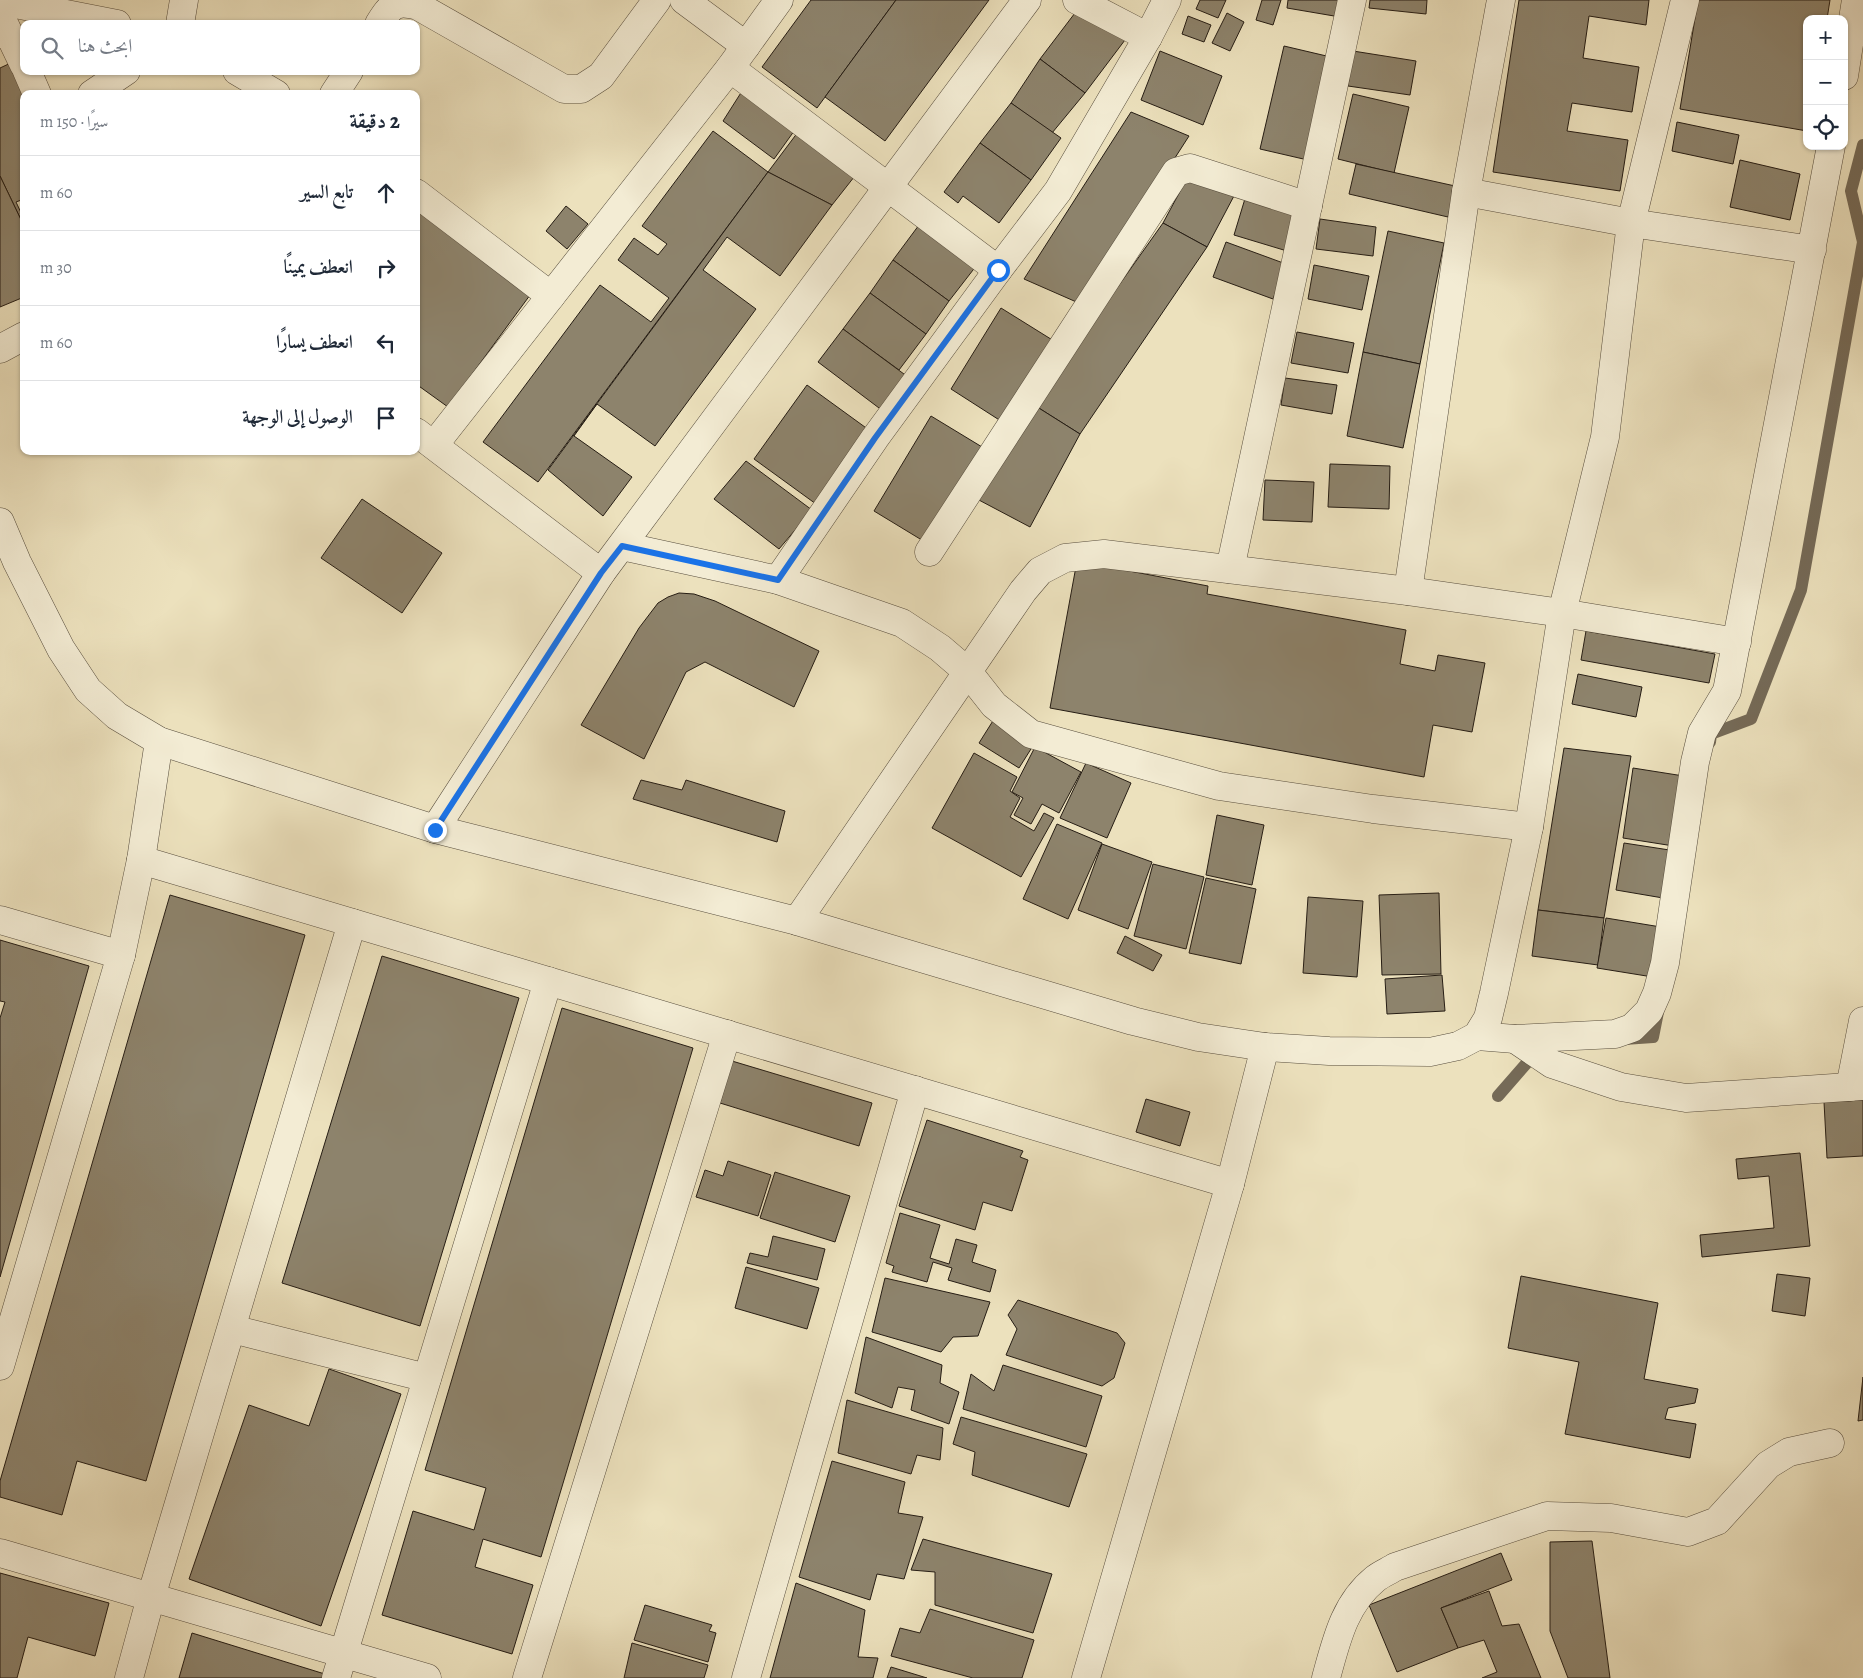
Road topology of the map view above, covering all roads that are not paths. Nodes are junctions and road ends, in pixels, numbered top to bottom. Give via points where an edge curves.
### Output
1 (184, 0) edge
2 (657, 0) edge
3 (684, 0) edge
4 (779, 0) edge
5 (1027, 0) edge
6 (1077, 0) edge
7 (1167, 0) edge
8 (1352, 0) edge
9 (1501, 0) edge
10 (1685, 0) edge
11 (1856, 0) edge
12 (0, 1) edge
13 (0, 15) edge
14 (97, 20) edge
15 (181, 20) edge
16 (382, 20) edge
17 (1148, 37) junction
18 (746, 46) junction
19 (20, 57) edge
20 (1847, 60) edge
21 (730, 68) junction
22 (28, 75) edge
23 (120, 75) edge
24 (244, 75) edge
25 (346, 75) edge
26 (35, 90) edge
27 (98, 90) edge
28 (269, 90) edge
29 (337, 90) edge
30 (1830, 150) edge
31 (888, 187) junction
32 (1466, 192) junction
33 (420, 196) edge
34 (1308, 206) junction
35 (1631, 223) junction
36 (1812, 250) junction
37 (998, 270) junction
38 (551, 296) junction
39 (20, 338) edge
40 (0, 348) edge
41 (425, 438) edge
42 (0, 522) edge
43 (622, 546) junction
44 (929, 552) dead end
45 (9, 566) edge
46 (1230, 569) junction
47 (601, 573) junction
48 (778, 580) junction
49 (1408, 591) junction
50 (1562, 613) junction
51 (1737, 642) junction
52 (968, 672) junction
53 (159, 741) junction
54 (1529, 827) junction
55 (435, 830) junction
56 (141, 860) junction
57 (0, 920) edge
58 (797, 922) junction
59 (352, 923) junction
60 (121, 955) junction
61 (548, 981) junction
62 (1863, 1021) edge
63 (728, 1034) junction
64 (1477, 1036) junction
65 (1515, 1039) junction
66 (1266, 1047) junction
67 (1857, 1087) edge
68 (915, 1090) junction
69 (1230, 1184) junction
70 (232, 1329) junction
71 (0, 1366) edge
72 (428, 1378) junction
73 (1830, 1443) dead end
74 (0, 1553) edge
75 (151, 1598) junction
76 (339, 1666) edge
77 (129, 1678) edge
78 (427, 1678) edge
79 (527, 1678) edge
80 (746, 1678) edge
81 (1086, 1678) edge
82 (1326, 1678) edge

1 - 15 street
2 - 16 street via 601,76 581,89 564,89 418,6 394,5
3 - 18 street
4 - 18 street
5 - 31 street
6 - 17 street
7 - 17 street
8 - 34 street
9 - 32 street
10 - 35 street
11 - 20 street
12 - 14 street
13 - 19 street
17 - 37 street via 1058,191
18 - 21 street
21 - 31 street
21 - 38 street
22 - 26 street
23 - 27 street
24 - 28 street
25 - 29 street
30 - 36 street
31 - 37 street
31 - 43 street
32 - 35 street
32 - 49 street
33 - 38 street
34 - 44 street via 1190,168 1176,172
34 - 46 street
35 - 36 street
35 - 50 street via 1605,437
36 - 51 street
37 - 48 street via 875,438
38 - 41 street
39 - 40 street
41 - 47 street
42 - 45 street
43 - 47 street
43 - 48 street
45 - 53 street via 88,690 116,716
46 - 49 street
46 - 52 street via 1104,554 1065,558 1040,571
47 - 55 street
48 - 52 street via 902,623 940,648
49 - 50 street
50 - 51 street
50 - 54 street
51 - 65 street via 1727,691 1702,733 1695,762 1665,963 1649,1011 1632,1028 1614,1034
52 - 54 street via 994,705 1032,734 1219,786 1373,809
52 - 58 street
53 - 55 street
53 - 56 street
54 - 64 street via 1488,1018
55 - 58 street
56 - 59 street
56 - 60 street
57 - 60 street
58 - 66 street via 1133,1021
59 - 61 street
59 - 70 street
60 - 71 street
61 - 63 street
61 - 72 street
62 - 67 street
63 - 68 street
63 - 79 street
64 - 65 street
64 - 66 street via 1458,1046 1430,1052
65 - 67 street via 1552,1064 1621,1087 1686,1098
66 - 69 street
68 - 69 street
68 - 80 street
69 - 81 street
70 - 72 street
70 - 75 street
72 - 76 street
73 - 82 street via 1789,1452 1768,1465 1717,1521 1688,1532 1612,1518 1547,1516 1395,1567 1376,1578 1356,1599 1342,1624
74 - 75 street
75 - 76 street
75 - 77 street
76 - 78 street

